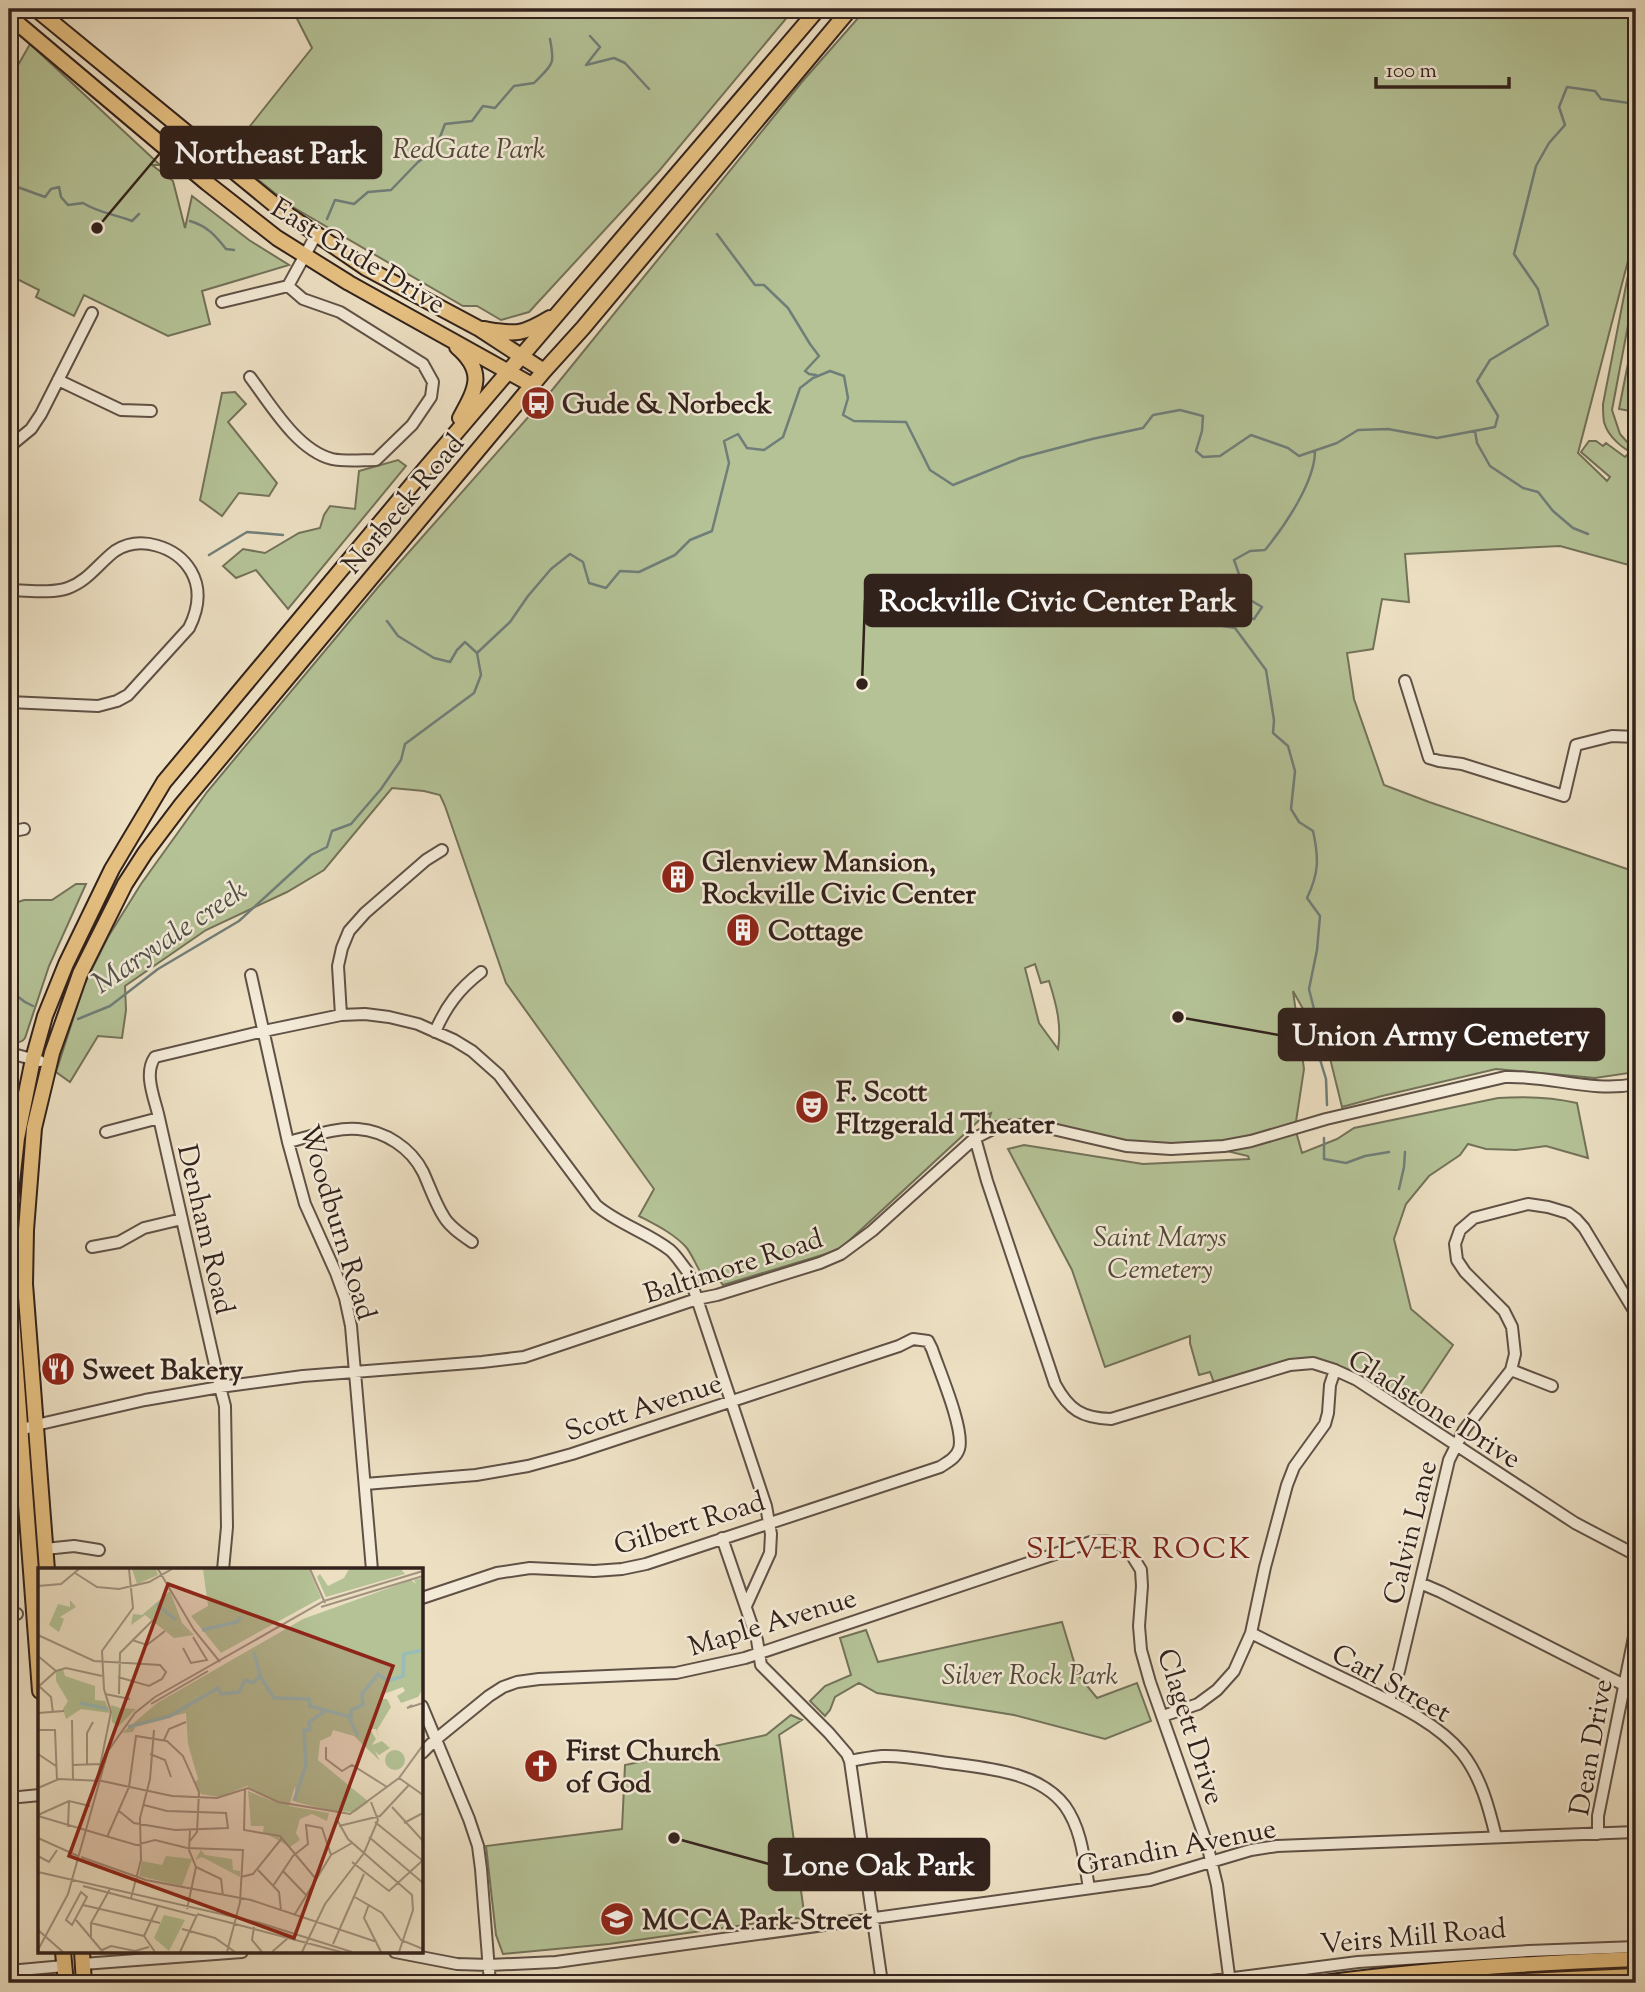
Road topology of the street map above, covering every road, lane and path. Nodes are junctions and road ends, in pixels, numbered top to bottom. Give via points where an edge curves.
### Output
1 (36, 9) edge
2 (818, 9) edge
3 (850, 9) edge
4 (9, 16) edge
5 (316, 235) junction
6 (305, 255) junction
7 (288, 286) junction
8 (222, 302) dead end
9 (560, 312) junction
10 (92, 313) dead end
11 (478, 328) junction
12 (436, 331) junction
13 (522, 356) junction
14 (509, 371) junction
15 (544, 371) junction
16 (250, 377) dead end
17 (58, 380) junction
18 (532, 385) junction
19 (151, 411) dead end
20 (446, 444) junction
21 (9, 447) edge
22 (9, 590) edge
23 (1405, 681) dead end
24 (9, 702) edge
25 (1636, 737) edge
26 (24, 829) dead end
27 (9, 832) edge
28 (442, 850) dead end
29 (481, 972) dead end
30 (251, 975) dead end
31 (341, 1016) junction
32 (264, 1031) junction
33 (435, 1032) junction
34 (9, 1053) edge
35 (33, 1059) junction
36 (50, 1064) junction
37 (1636, 1084) edge
38 (159, 1118) junction
39 (106, 1132) dead end
40 (975, 1138) junction
41 (288, 1142) junction
42 (9, 1209) edge
43 (182, 1219) junction
44 (472, 1242) dead end
45 (92, 1247) dead end
46 (9, 1278) edge
47 (697, 1299) junction
48 (1636, 1314) edge
49 (1335, 1370) junction
50 (1511, 1370) junction
51 (355, 1371) junction
52 (1552, 1386) dead end
53 (220, 1387) junction
54 (731, 1401) junction
55 (36, 1425) junction
56 (14, 1432) edge
57 (1456, 1446) junction
58 (959, 1450) joint
59 (365, 1484) junction
60 (769, 1522) junction
61 (722, 1538) junction
62 (1107, 1541) joint
63 (45, 1549) junction
64 (99, 1550) dead end
65 (1636, 1555) edge
66 (47, 1568) edge
67 (223, 1568) edge
68 (372, 1568) edge
69 (1420, 1583) junction
70 (424, 1597) edge
71 (746, 1606) junction
72 (1636, 1627) edge
73 (1251, 1633) junction
74 (758, 1652) junction
75 (38, 1671) edge
76 (1624, 1685) junction
77 (1389, 1701) junction
78 (424, 1711) edge
79 (1163, 1716) junction
80 (435, 1740) junction
81 (424, 1751) edge
82 (850, 1761) junction
83 (38, 1795) edge
84 (9, 1798) edge
85 (1636, 1832) edge
86 (1598, 1834) junction
87 (1496, 1837) junction
88 (1211, 1862) junction
89 (1089, 1888) junction
90 (873, 1918) junction
91 (1636, 1947) edge
92 (189, 1954) edge
93 (405, 1954) edge
94 (82, 1958) edge
95 (63, 1959) edge
96 (1636, 1959) edge
97 (489, 1965) junction
98 (9, 1971) edge
99 (1636, 1976) edge
100 (1230, 1981) edge
101 (66, 1983) edge
102 (84, 1983) edge
103 (490, 1983) edge
104 (882, 1983) edge
105 (1195, 1983) edge
106 (1324, 1983) edge
107 (1482, 1983) edge

1 - 5 main road, East Gude Drive
2 - 9 main road, Norbeck Road
3 - 15 main road, Norbeck Road
4 - 6 main road, East Gude Drive via 206,183
5 - 6 street
5 - 11 main road, East Gude Drive via 366,268
6 - 7 street
6 - 12 main road, East Gude Drive
7 - 8 street
7 - 16 street via 303,299 340,312 423,364 433,382 431,397 412,425 376,460 334,460 315,453 291,431
9 - 11 main road via 518,333
9 - 13 main road, Norbeck Road
10 - 17 street
11 - 13 main road, East Gude Drive
12 - 14 main road, East Gude Drive
12 - 20 main road via 467,356 476,380 474,393
13 - 14 main road, Norbeck Road
13 - 15 main road, East Gude Drive
14 - 18 main road, East Gude Drive
14 - 20 main road, Norbeck Road
15 - 18 main road, Norbeck Road
17 - 19 street via 121,410
17 - 21 street via 36,421
18 - 36 main road, Norbeck Road via 145,853 80,974
20 - 35 main road, Norbeck Road via 164,782 91,909 45,1016
22 - 24 street via 69,588 116,551 138,543 158,545 181,559 192,572 198,592 189,628 128,695 98,706
23 - 25 street via 1429,758 1564,796 1576,746 1612,736
26 - 27 street
28 - 31 street via 349,931 338,966
29 - 33 street via 453,997
30 - 32 street, Woodburn Road
31 - 32 street
31 - 33 street via 389,1017
32 - 38 street, Denham Road via 155,1057 149,1074
32 - 41 street, Woodburn Road
33 - 47 street via 472,1051 499,1075 596,1205 677,1256
34 - 35 street
35 - 36 street
35 - 42 main road, Norbeck Road
36 - 55 main road, Norbeck Road via 34,1128 24,1258
37 - 40 street, Baltimore Road via 1594,1086 1505,1077 1224,1146 1126,1146 1019,1125 997,1127
38 - 39 street
38 - 43 street, Denham Road
40 - 47 street, Baltimore Road via 841,1254
40 - 49 street, Gladstone Drive via 1055,1384 1072,1408 1093,1419 1111,1419 1290,1365 1313,1363
41 - 44 street via 358,1129 396,1142 414,1158 444,1217
41 - 51 street, Woodburn Road via 305,1204 345,1298
43 - 45 street
43 - 53 street, Denham Road
46 - 56 main road
47 - 51 street, Baltimore Road via 524,1357
47 - 54 street
48 - 50 street via 1584,1228 1568,1213 1528,1204 1474,1218 1460,1230 1455,1244 1457,1260 1504,1311 1512,1327 1515,1353
49 - 57 street, Gladstone Drive
49 - 73 street via 1325,1424 1294,1467 1287,1485
50 - 52 street
50 - 57 street, Calvin Lane
51 - 53 street, Baltimore Road
51 - 59 street, Woodburn Road
53 - 55 street, Baltimore Road
53 - 67 street, Denham Road via 225,1406
54 - 58 street, Scott Avenue via 913,1339 928,1341 961,1435
54 - 59 street, Scott Avenue via 528,1466
54 - 60 street
55 - 56 street, Baltimore Road
55 - 63 main road, Norbeck Road
56 - 75 main road
57 - 65 street, Gladstone Drive via 1576,1523
57 - 69 street, Calvin Lane
58 - 60 street, Gilbert Road via 940,1467
59 - 68 street, Woodburn Road
60 - 61 street, Gilbert Road
60 - 71 street via 769,1553
61 - 70 street, Gilbert Road via 622,1569 530,1568 497,1573
61 - 71 street
62 - 74 street, Maple Avenue via 1091,1542
62 - 79 street, Clagett Drive via 1128,1549 1141,1570 1141,1650
63 - 64 street via 74,1546
63 - 66 main road, Norbeck Road
69 - 76 street
69 - 77 street, Calvin Lane
71 - 74 street
72 - 76 street, Dean Drive
73 - 77 street, Carl Street
73 - 79 street via 1234,1671 1217,1690 1198,1704
74 - 80 street, Maple Avenue via 676,1673 517,1682 489,1696
74 - 82 street via 766,1672 829,1733
76 - 86 street, Dean Drive
77 - 87 street, Carl Street via 1439,1730 1462,1753 1479,1782
78 - 80 street
79 - 88 street, Clagett Drive
80 - 81 street, Maple Avenue
80 - 97 street via 478,1846
82 - 89 street via 905,1757 1000,1770 1034,1782 1058,1798 1078,1828
82 - 90 street
83 - 84 street
85 - 86 street, Grandin Avenue
86 - 87 street, Grandin Avenue
87 - 88 street, Grandin Avenue via 1277,1846
88 - 89 street, Grandin Avenue via 1150,1880
88 - 100 street, Clagett Drive
89 - 90 street, Grandin Avenue
90 - 97 street, Grandin Avenue via 556,1962
90 - 104 street
91 - 100 street, Veirs Mill Road via 1357,1962
92 - 94 street
93 - 97 street, Grandin Avenue
94 - 102 main road
95 - 98 street
95 - 101 main road
96 - 106 main road, Veirs Mill Road via 1456,1969
97 - 103 street
99 - 107 main road, Veirs Mill Road
100 - 105 street, Veirs Mill Road

